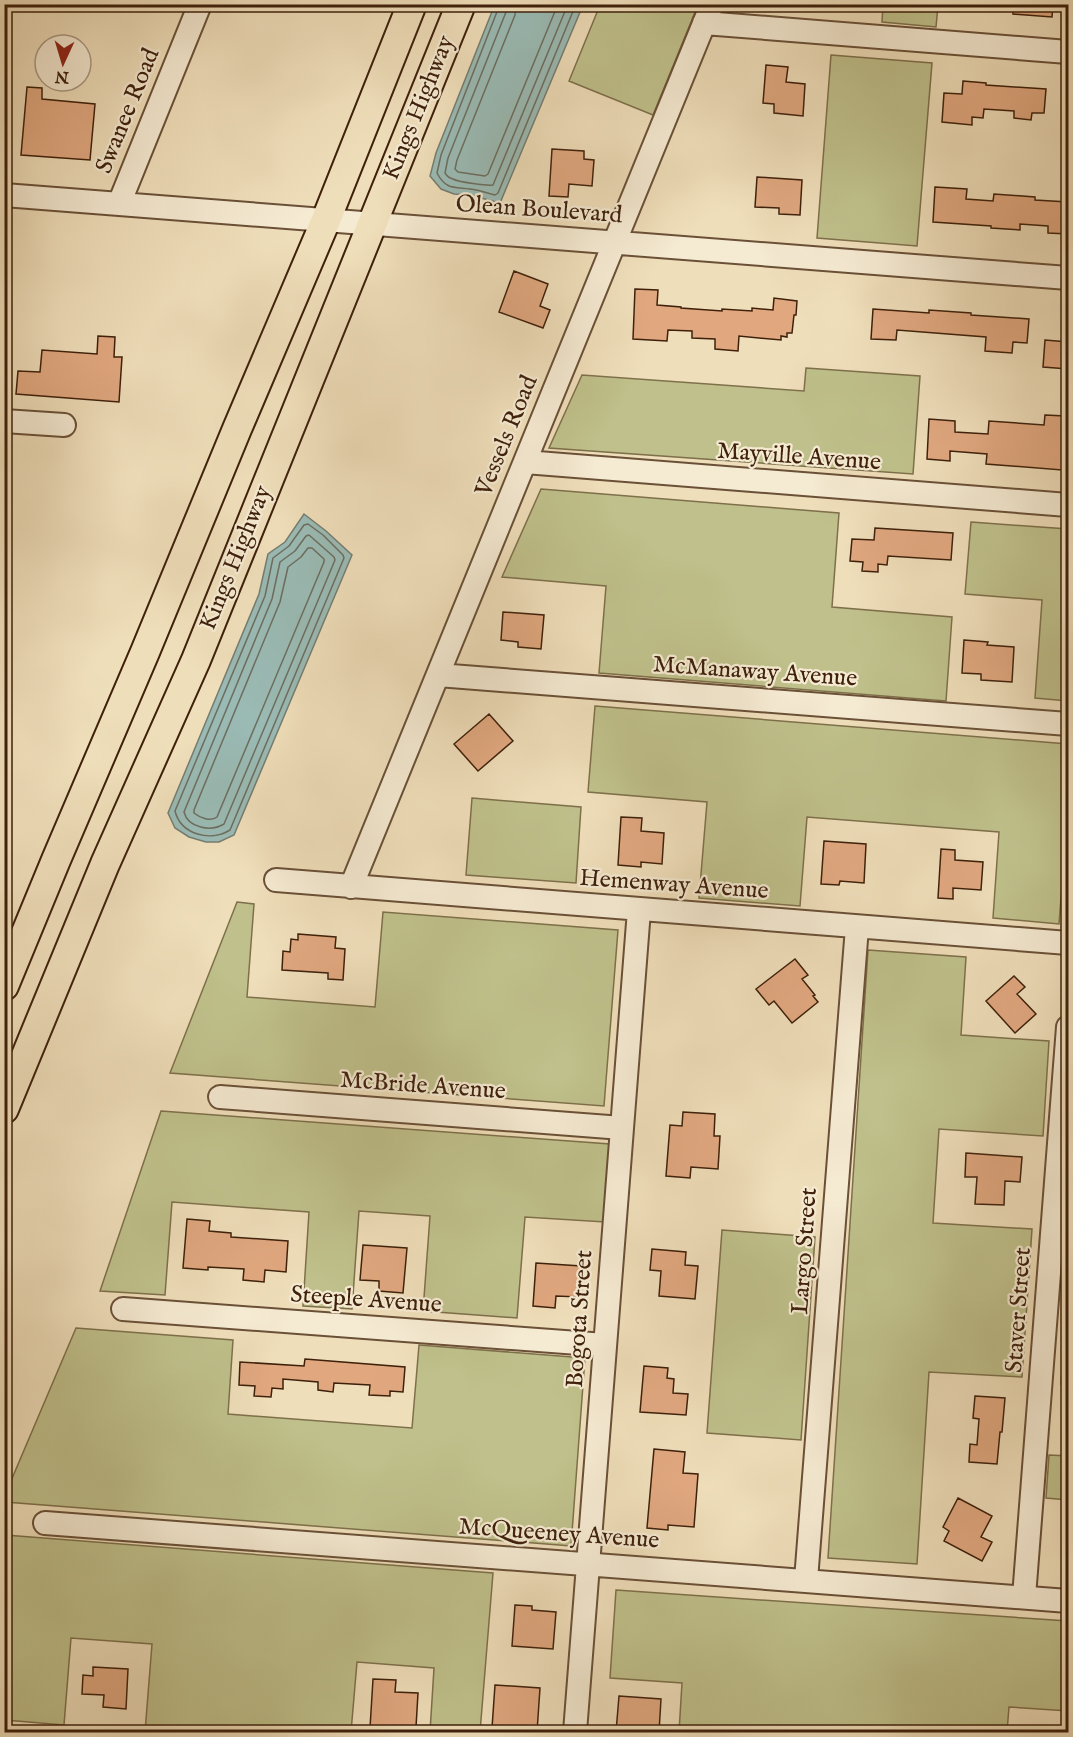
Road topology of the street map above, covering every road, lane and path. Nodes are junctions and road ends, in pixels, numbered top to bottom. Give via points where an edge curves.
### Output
1 (200, 4) edge
2 (412, 4) edge
3 (460, 4) edge
4 (708, 14) edge
5 (1068, 52) edge
6 (4, 195) edge
7 (119, 204) junction
8 (326, 220) junction
9 (373, 224) junction
10 (615, 243) junction
11 (1068, 278) edge
12 (4, 421) edge
13 (64, 425) dead end
14 (525, 462) junction
15 (1068, 505) edge
16 (438, 675) junction
17 (1068, 724) edge
18 (276, 880) dead end
19 (351, 887) junction
20 (639, 910) junction
21 (857, 927) junction
22 (1068, 943) edge
23 (4, 986) edge
24 (1068, 1027) edge
25 (220, 1097) dead end
26 (4, 1109) edge
27 (622, 1128) junction
28 (123, 1309) dead end
29 (605, 1346) junction
30 (45, 1523) dead end
31 (588, 1563) junction
32 (806, 1580) junction
33 (1024, 1597) junction
34 (1068, 1601) edge
35 (575, 1732) edge

1 - 7 street, Swanee Road
2 - 8 main road, Kings Highway
3 - 9 main road, Kings Highway
4 - 5 street
4 - 10 street, Vessels Road
6 - 7 street, Olean Boulevard
7 - 8 street, Olean Boulevard
8 - 9 street, Olean Boulevard
8 - 23 main road, Kings Highway
9 - 10 street, Olean Boulevard
9 - 26 main road, Kings Highway via 196,660 105,864
10 - 11 street, Olean Boulevard
10 - 14 street, Vessels Road
12 - 13 street
14 - 15 street, Mayville Avenue
14 - 16 street, Vessels Road
16 - 17 street, McManaway Avenue
16 - 19 street, Vessels Road
18 - 19 street, Hemenway Avenue
19 - 20 street, Hemenway Avenue
20 - 21 street, Hemenway Avenue
20 - 27 street, Bogota Street
21 - 22 street, Hemenway Avenue
21 - 32 street, Largo Street
24 - 33 street, Staver Street
25 - 27 street, McBride Avenue
27 - 29 street, Bogota Street
28 - 29 street, Steeple Avenue
29 - 31 street, Bogota Street
30 - 31 street, McQueeney Avenue
31 - 32 street, McQueeney Avenue
31 - 35 street, Bogota Street
32 - 33 street, McQueeney Avenue
33 - 34 street, McQueeney Avenue

